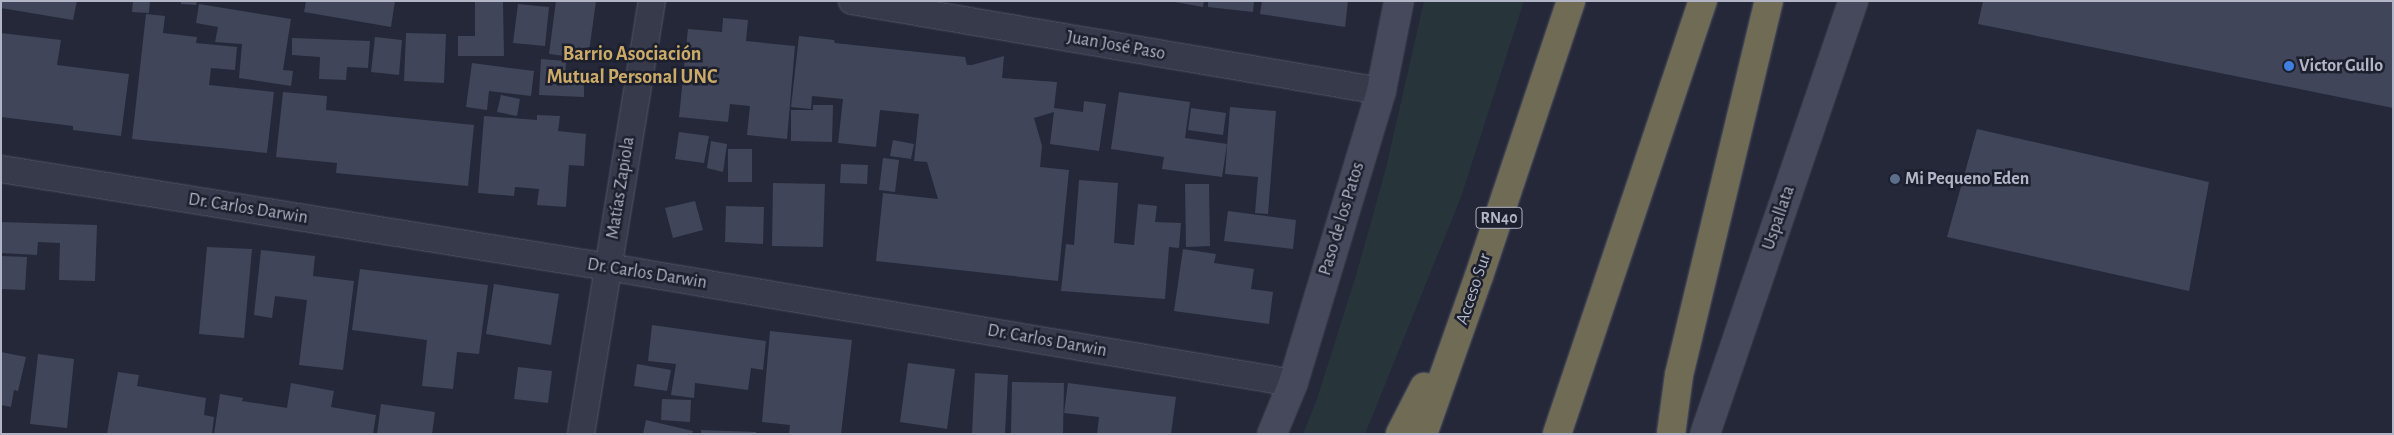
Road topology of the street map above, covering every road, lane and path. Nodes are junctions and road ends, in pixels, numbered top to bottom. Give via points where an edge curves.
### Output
1 (652, 1) edge
2 (852, 1) edge
3 (1399, 1) edge
4 (1571, 1) edge
5 (1703, 1) edge
6 (1769, 1) edge
7 (1853, 1) edge
8 (1381, 91) junction
9 (1, 169) edge
10 (608, 268) junction
11 (1479, 276) junction
12 (1293, 383) junction
13 (582, 434) edge
14 (1272, 434) edge
15 (1400, 434) edge
16 (1423, 434) edge
17 (1557, 434) edge
18 (1672, 434) edge
19 (1706, 434) edge

1 - 10 street, Matías Zapiola
2 - 8 street, Juan José Paso
3 - 8 street, Paso de los Patos
4 - 11 highway, Acceso Sur / RN40
5 - 17 highway
6 - 18 highway via 1679,375
7 - 19 street, Uspallata
8 - 12 street, Paso de los Patos
9 - 10 street, Dr. Carlos Darwin
10 - 12 street, Dr. Carlos Darwin
10 - 13 street, Matías Zapiola
11 - 15 highway
11 - 16 highway, Acceso Sur / RN40
12 - 14 street, Paso de los Patos

